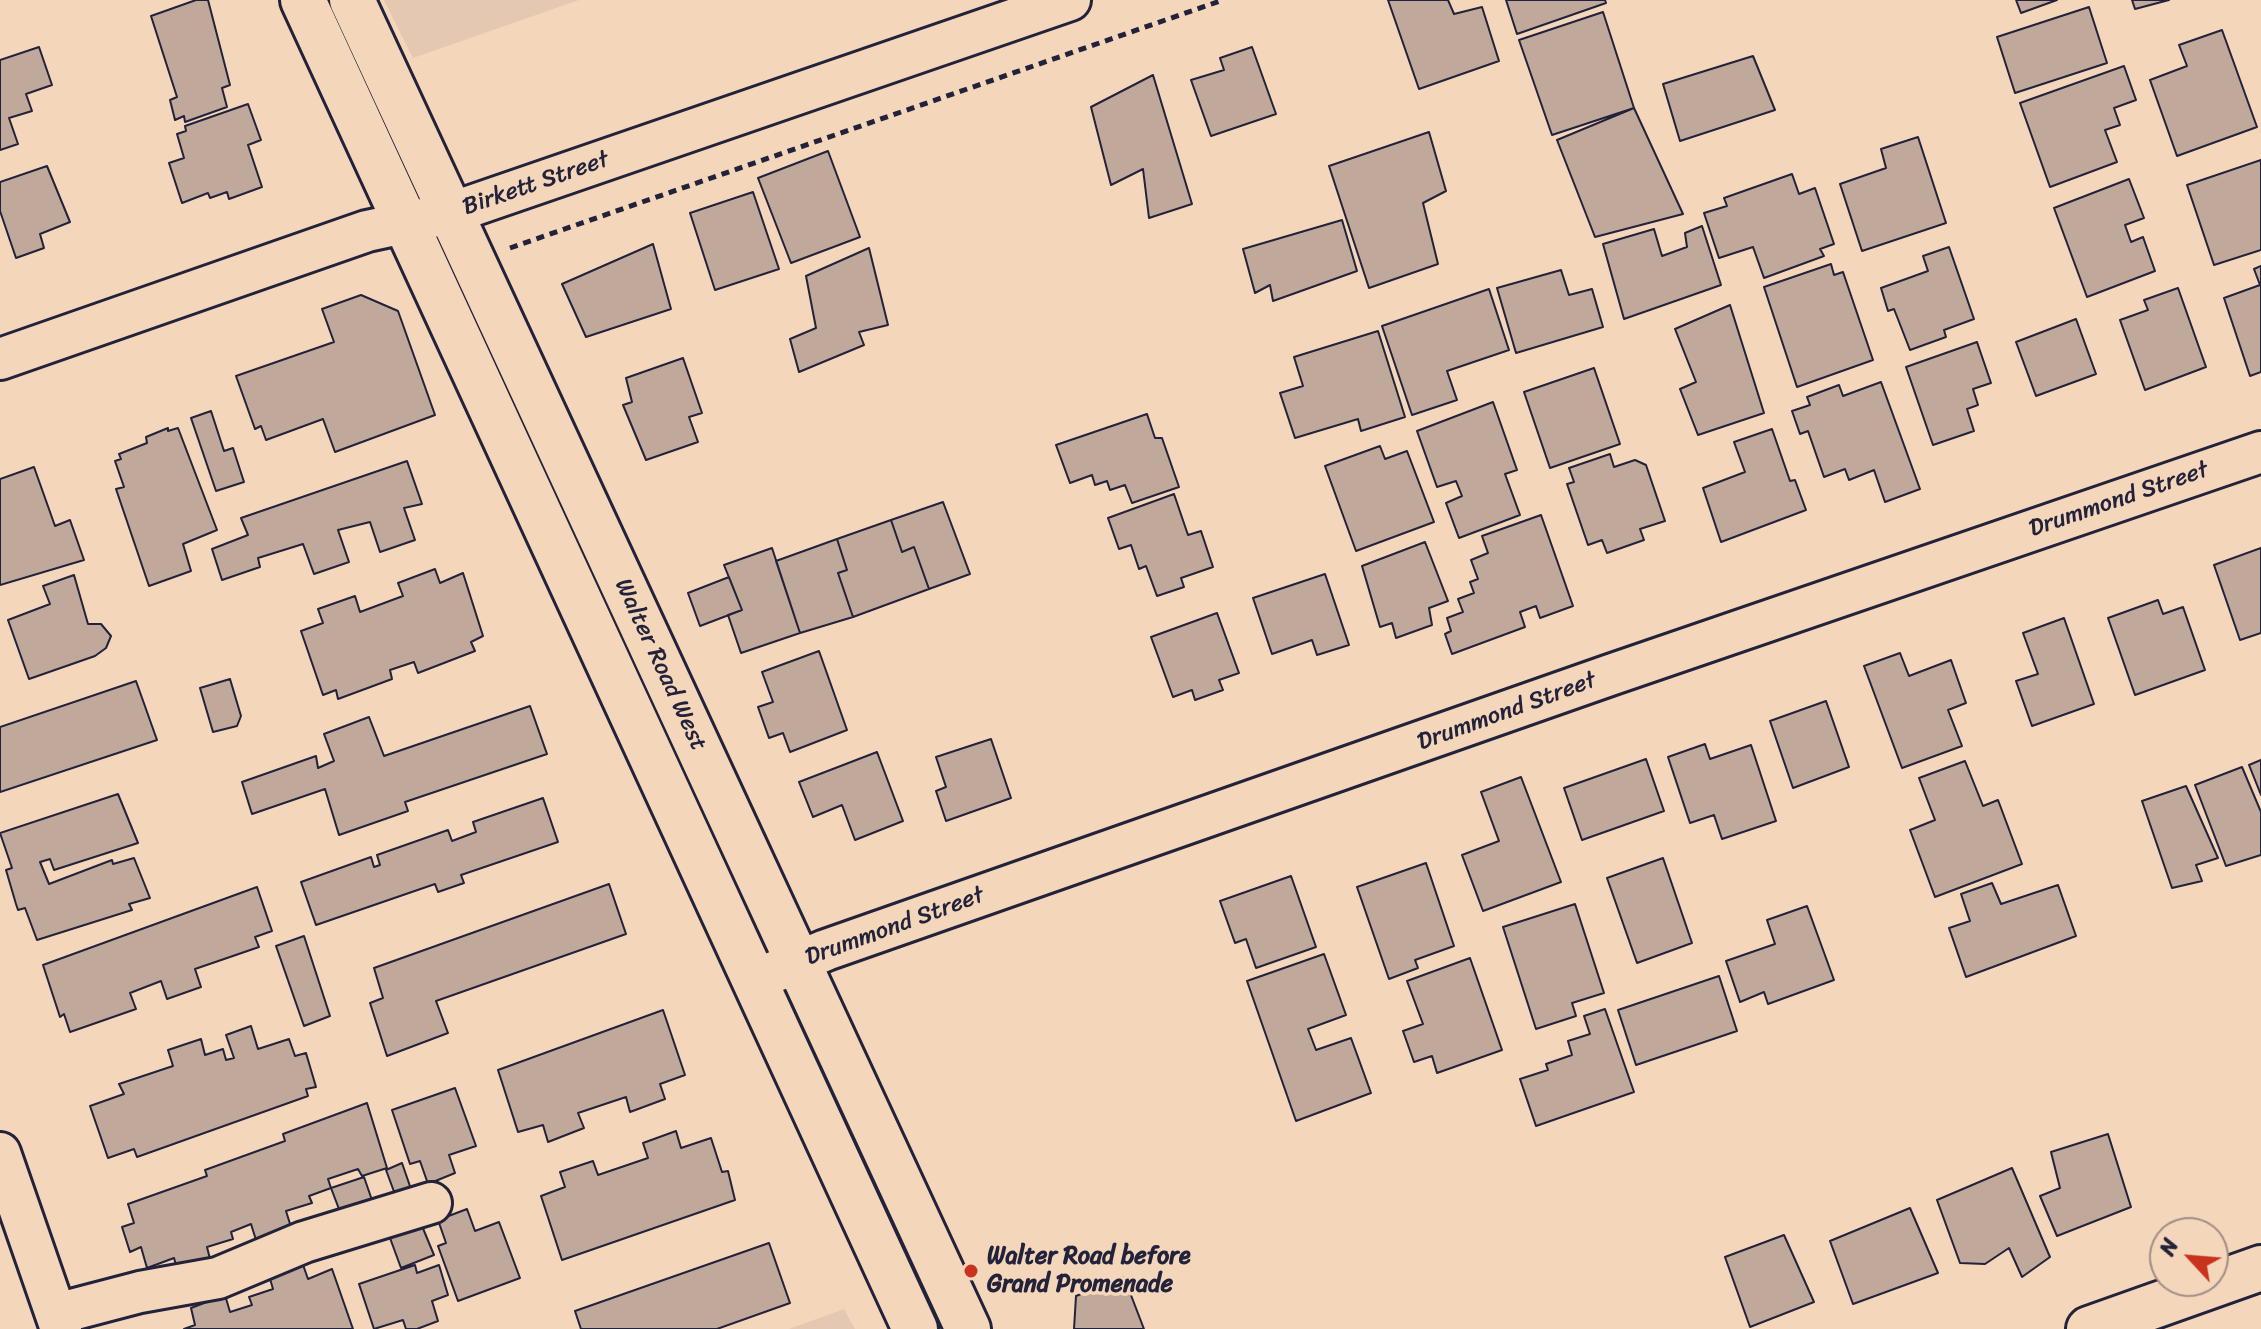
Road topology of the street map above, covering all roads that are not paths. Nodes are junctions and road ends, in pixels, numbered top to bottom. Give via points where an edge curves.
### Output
1 (303, 0) edge
2 (352, 0) edge
3 (1070, 0) edge
4 (451, 213) junction
5 (406, 220) junction
6 (0, 359) edge
7 (2261, 452) edge
8 (796, 962) junction
9 (755, 980) junction
10 (0, 1153) edge
11 (8, 1200) edge
12 (431, 1203) dead end
13 (2261, 1268) edge
14 (58, 1322) edge
15 (915, 1329) edge
16 (968, 1329) edge
17 (2089, 1329) edge

1 - 5 main road, Walter Road West
2 - 4 main road, Walter Road West
3 - 4 street, Birkett Street
4 - 5 street, Birkett Street
4 - 8 main road, Walter Road West
5 - 6 street, Birkett Street
5 - 9 main road, Walter Road West
7 - 8 street, Drummond Street
8 - 9 street, Drummond Street
8 - 16 main road, Walter Road West
9 - 15 main road, Walter Road West
10 - 11 street
11 - 14 street
12 - 14 street via 304,1242 218,1278 140,1292
13 - 17 main road

